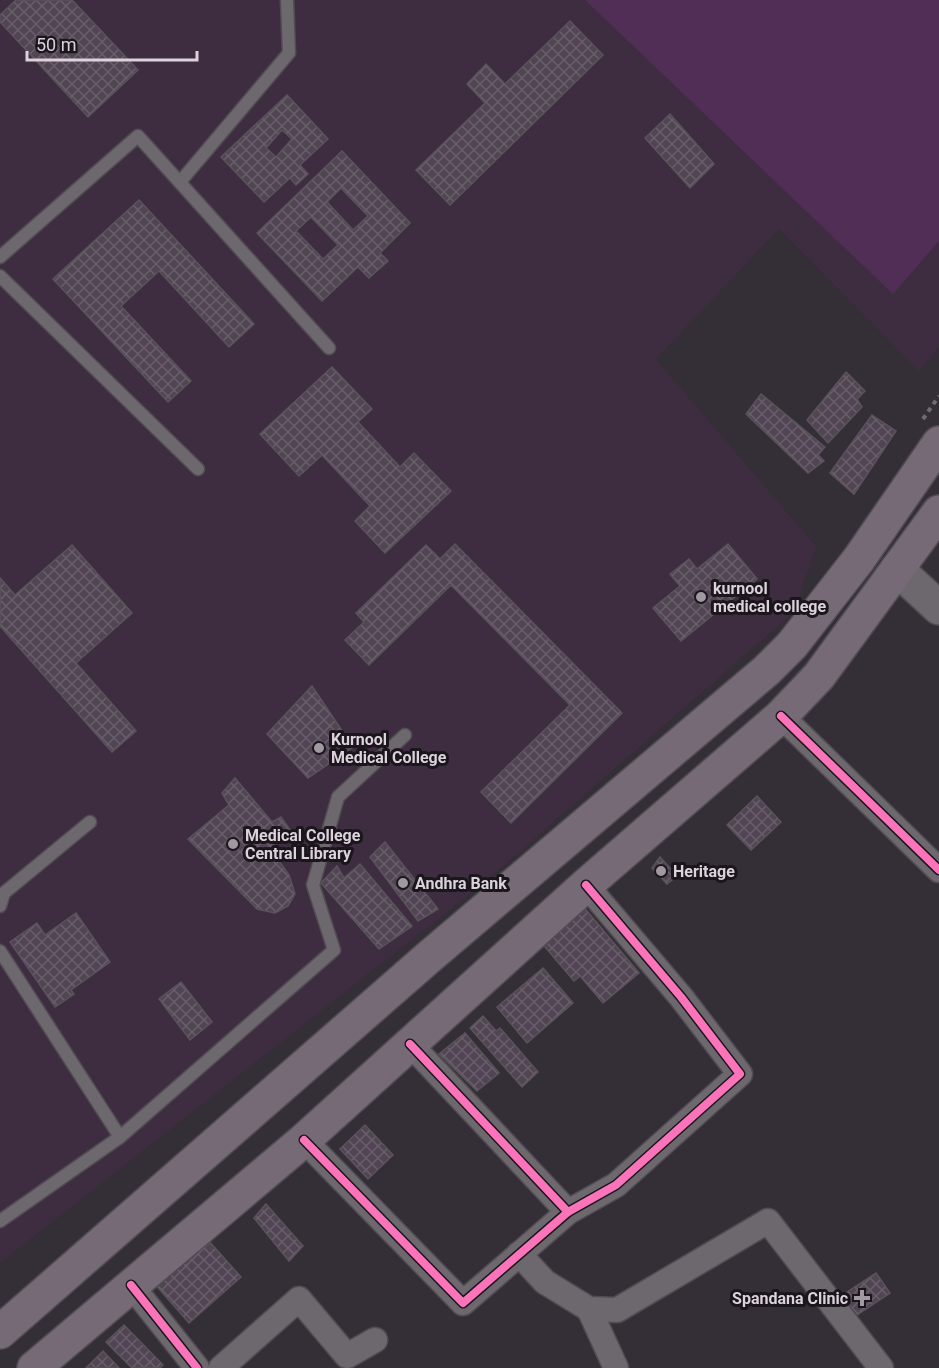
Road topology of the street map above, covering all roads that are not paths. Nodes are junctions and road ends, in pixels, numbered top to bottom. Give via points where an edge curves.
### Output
1 (287, 0) edge
2 (180, 183) junction
3 (0, 257) edge
4 (0, 276) edge
5 (329, 348) dead end
6 (939, 443) edge
7 (198, 469) dead end
8 (939, 512) edge
9 (867, 547) junction
10 (897, 569) junction
11 (939, 608) edge
12 (781, 716) junction
13 (405, 735) dead end
14 (90, 822) dead end
15 (939, 870) edge
16 (586, 885) junction
17 (1, 896) edge
18 (0, 951) edge
19 (410, 1044) junction
20 (120, 1137) junction
21 (304, 1140) junction
22 (568, 1212) junction
23 (0, 1221) edge
24 (519, 1254) junction
25 (131, 1285) junction
26 (589, 1309) junction
27 (0, 1331) edge
28 (375, 1340) dead end
29 (34, 1368) edge
30 (197, 1368) edge
31 (221, 1368) edge
32 (616, 1368) edge
33 (881, 1368) edge

1 - 2 lane via 289,53
2 - 3 lane via 138,136
2 - 5 lane
4 - 7 lane
6 - 9 main road
8 - 10 main road
9 - 10 main road
9 - 27 main road via 792,645 767,670 429,957
10 - 11 street
10 - 12 main road via 819,676
12 - 15 street
12 - 16 main road
13 - 20 lane via 338,797 313,885 334,950
14 - 17 lane
16 - 19 main road
16 - 22 street via 740,1074 616,1185
18 - 20 lane
19 - 21 main road
19 - 22 street
20 - 23 lane
21 - 24 street via 463,1303
21 - 25 main road
22 - 24 street
24 - 26 street via 545,1282
25 - 29 main road
25 - 30 street
26 - 32 street
26 - 33 street via 617,1310 768,1221
28 - 31 street via 346,1356 299,1299

